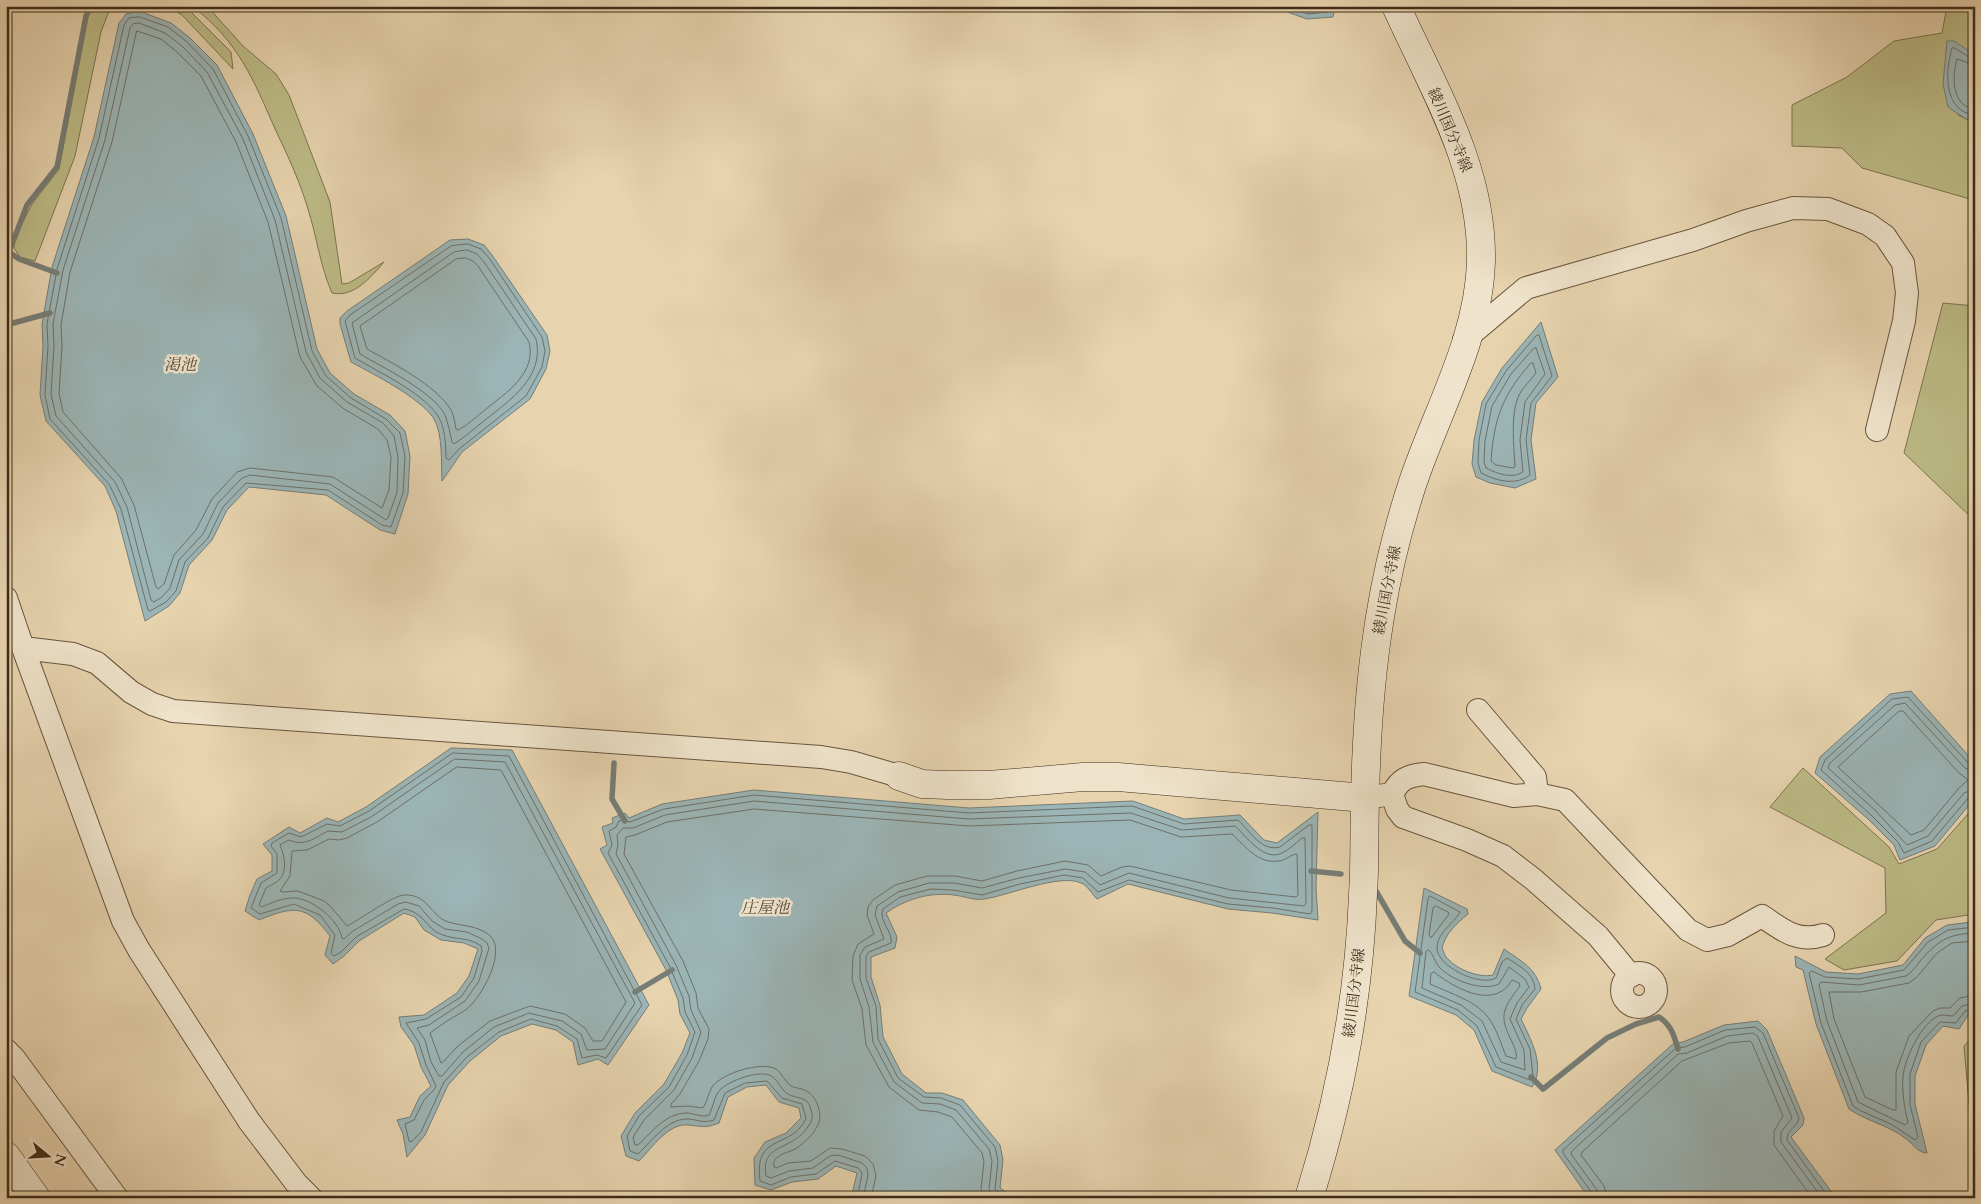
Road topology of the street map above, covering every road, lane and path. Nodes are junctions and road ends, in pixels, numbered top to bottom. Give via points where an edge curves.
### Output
1 (1396, 6) edge
2 (1458, 344) junction
3 (1877, 430) dead end
4 (6, 598) edge
5 (23, 648) junction
6 (1478, 710) dead end
7 (899, 776) joint
8 (1392, 794) junction
9 (1537, 794) junction
10 (1365, 798) junction
11 (1824, 935) dead end
12 (1631, 976) dead end
13 (6, 1050) edge
14 (8, 1163) edge
15 (1310, 1197) edge
16 (36, 1198) edge
17 (116, 1198) edge
18 (312, 1198) edge

1 - 2 main road, 綾川国分寺線 via 1461,148 1474,190 1480,228 1478,293
2 - 3 street via 1526,288 1793,208 1828,209 1868,224 1885,236 1903,264 1908,293 1904,321
2 - 10 main road, 綾川国分寺線 via 1393,552 1380,616 1369,701
4 - 5 street
5 - 7 street via 73,654 97,663 131,692 173,711 821,757
5 - 18 street via 123,922 249,1121 296,1183
6 - 9 street via 1535,777
7 - 10 main road via 922,784 948,785 989,785 1083,776 1118,777
8 - 9 street via 1398,783 1411,775 1424,774 1514,796
8 - 10 street
8 - 12 street via 1403,817 1503,856 1598,936
9 - 11 street via 1565,800 1688,930 1707,940 1728,935 1762,916 1789,934 1813,938
10 - 15 main road, 綾川国分寺線 via 1357,981 1346,1054
13 - 17 street
14 - 16 main road

